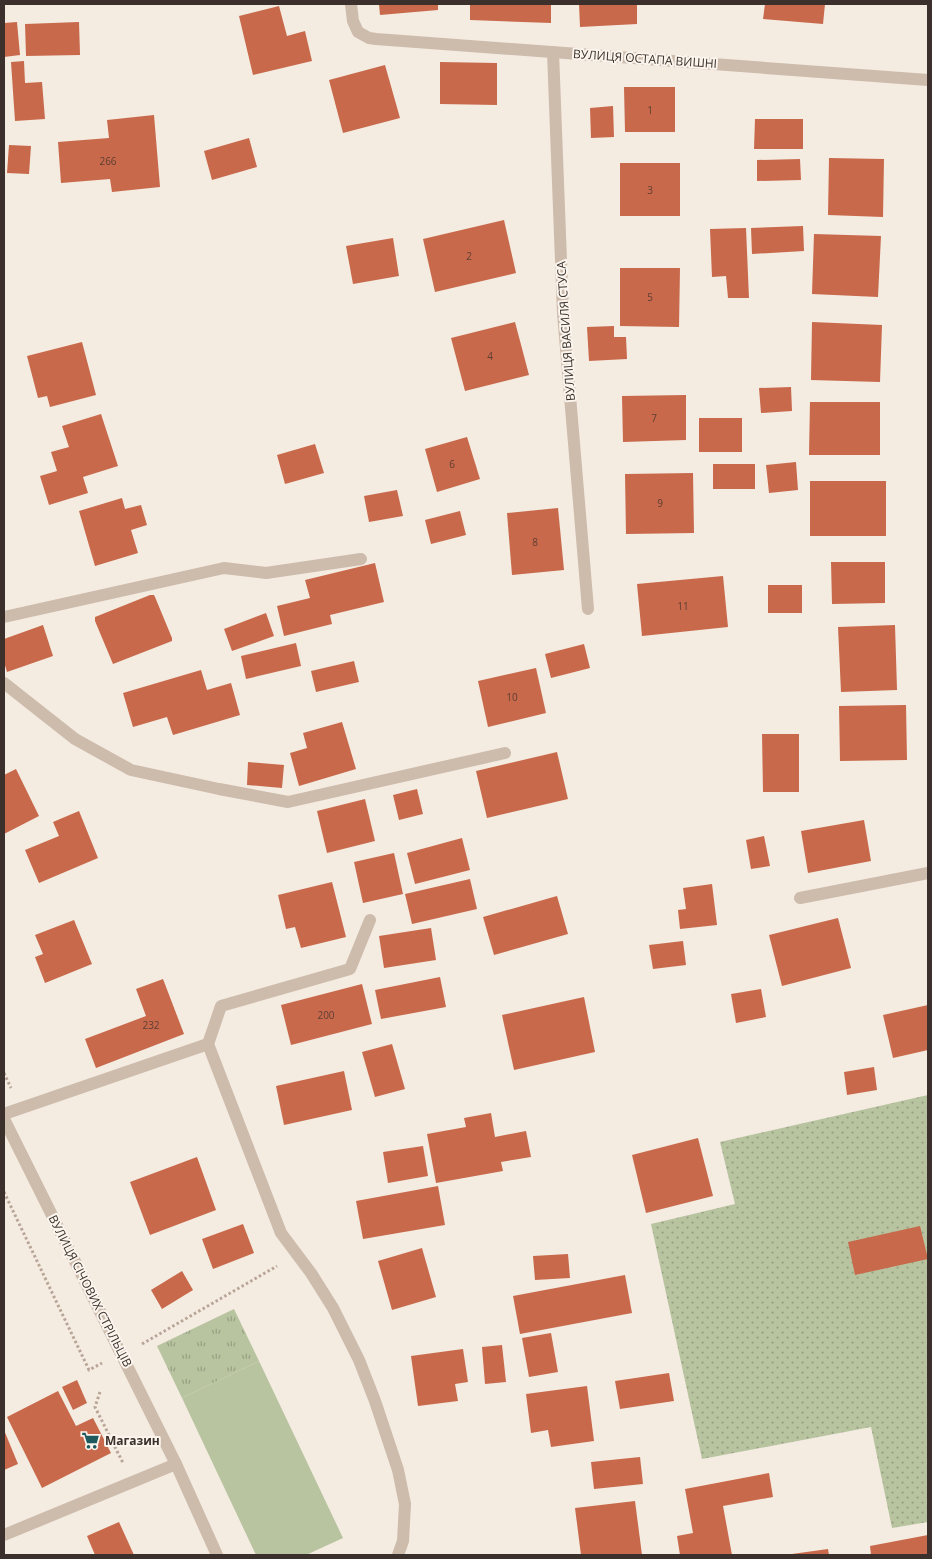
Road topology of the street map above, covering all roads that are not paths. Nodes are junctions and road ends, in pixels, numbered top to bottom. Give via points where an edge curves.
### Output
1 (351, 4) edge
2 (553, 52) junction
3 (928, 80) edge
4 (360, 559) dead end
5 (588, 609) dead end
6 (4, 617) edge
7 (4, 683) edge
8 (505, 753) dead end
9 (928, 873) edge
10 (800, 898) dead end
11 (370, 920) dead end
12 (208, 1044) junction
13 (4, 1114) edge
14 (4, 1119) edge
15 (176, 1464) junction
16 (4, 1535) edge
17 (217, 1555) edge
18 (398, 1555) edge

1 - 2 street, ВУЛИЦЯ ОСТАПА ВИШНІ via 354,27 362,36
2 - 3 street, ВУЛИЦЯ ОСТАПА ВИШНІ
2 - 5 street, ВУЛИЦЯ ВАСИЛЯ СТУСА via 563,313
4 - 6 street via 266,573 224,568
7 - 8 street via 75,739 131,770 288,802
9 - 10 street
11 - 12 street via 350,969 221,1006
12 - 13 street
12 - 18 street via 281,1233 312,1273 345,1329 375,1401 398,1470 405,1504 403,1541
14 - 15 street, ВУЛИЦЯ СІЧОВИХ СТРІЛЬЦІВ
15 - 16 street
15 - 17 street, ВУЛИЦЯ СІЧОВИХ СТРІЛЬЦІВ

